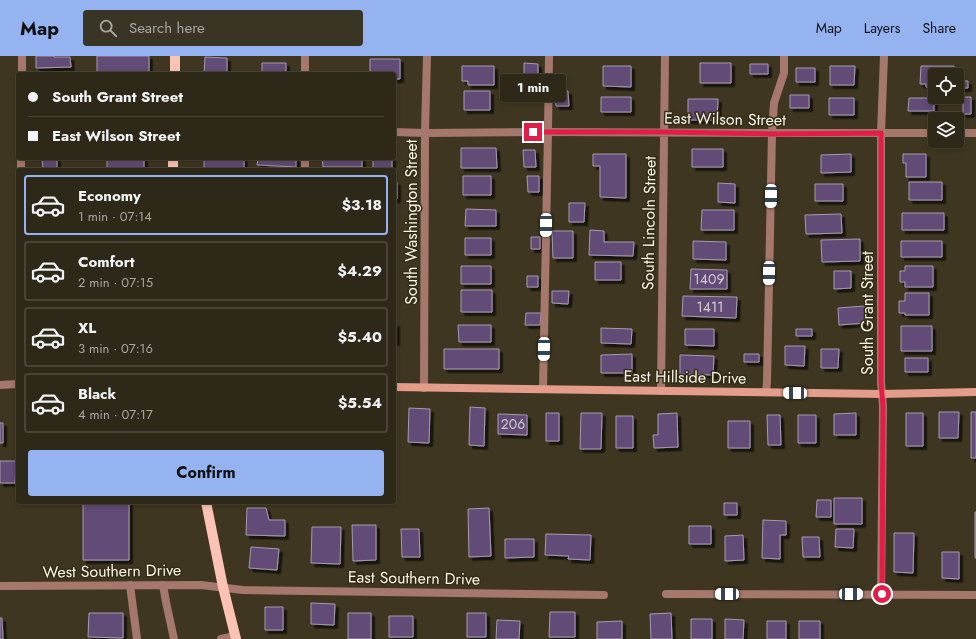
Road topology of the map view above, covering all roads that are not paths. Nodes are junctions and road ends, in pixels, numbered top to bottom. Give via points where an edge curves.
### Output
1 (22, 56) edge
2 (175, 56) edge
3 (305, 56) edge
4 (427, 56) edge
5 (549, 56) edge
6 (665, 56) edge
7 (784, 56) edge
8 (884, 56) edge
9 (22, 72) edge
10 (174, 72) edge
11 (305, 72) edge
12 (396, 132) edge
13 (548, 132) junction
14 (664, 132) junction
15 (425, 133) junction
16 (881, 133) junction
17 (928, 133) edge
18 (964, 133) edge
19 (976, 133) edge
20 (772, 134) junction
21 (16, 384) edge
22 (0, 385) edge
23 (396, 387) edge
24 (424, 388) junction
25 (543, 389) junction
26 (662, 391) junction
27 (766, 392) junction
28 (976, 392) edge
29 (882, 394) junction
30 (206, 504) edge
31 (130, 585) junction
32 (163, 585) junction
33 (0, 586) edge
34 (223, 587) junction
35 (666, 594) dead end
36 (882, 594) junction
37 (604, 595) dead end
38 (976, 595) edge
39 (235, 638) edge
40 (137, 639) edge
41 (174, 639) edge
42 (221, 639) edge

1 - 9 street
2 - 10 main road
3 - 11 street
4 - 15 street, South Washington Street
5 - 13 street
6 - 14 street, South Lincoln Street
7 - 20 street via 784,73 774,103
8 - 16 street, South Grant Street
12 - 15 street, East Wilson Street
13 - 14 street, East Wilson Street
13 - 15 street, East Wilson Street
13 - 25 street
14 - 20 street, East Wilson Street
14 - 26 street, South Lincoln Street
15 - 24 street, South Washington Street
16 - 17 street, East Wilson Street
16 - 20 street, East Wilson Street
16 - 29 street, South Grant Street
18 - 19 street
20 - 27 street
21 - 22 street
23 - 24 main road, East Hillside Drive
24 - 25 main road, East Hillside Drive
25 - 26 main road, East Hillside Drive
26 - 27 main road, East Hillside Drive
27 - 29 main road, East Hillside Drive
28 - 29 main road, East Hillside Drive
29 - 36 street, South Grant Street
30 - 34 main road
31 - 32 street, West Southern Drive
31 - 33 street, West Southern Drive
31 - 40 street
32 - 34 street, West Southern Drive
32 - 41 street
34 - 37 street, East Southern Drive via 244,590
34 - 39 main road
35 - 36 street
36 - 38 street
39 - 42 street

